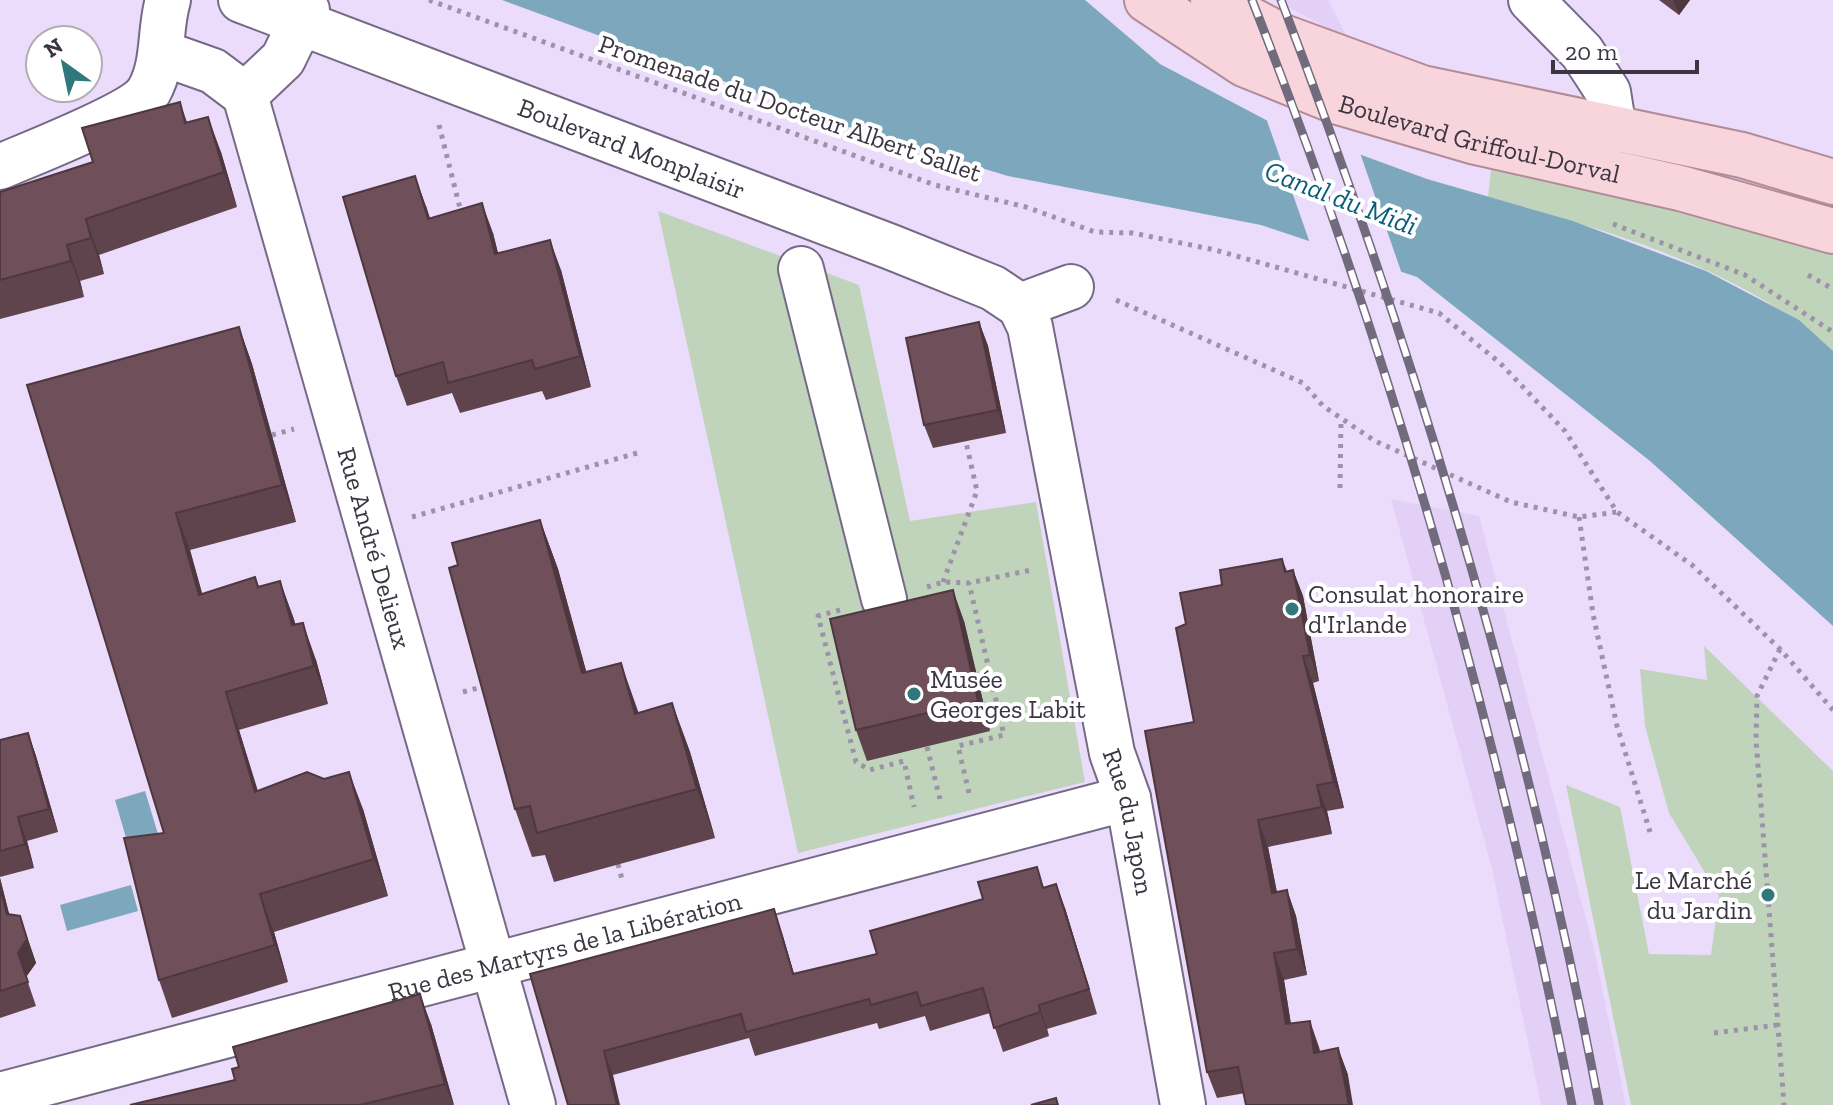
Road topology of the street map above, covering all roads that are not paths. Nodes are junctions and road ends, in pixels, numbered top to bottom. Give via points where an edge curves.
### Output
1 (168, 0) edge
2 (241, 0) edge
3 (1147, 0) edge
4 (1213, 0) edge
5 (1531, 0) edge
6 (304, 17) junction
7 (162, 53) junction
8 (245, 95) junction
9 (1614, 130) junction
10 (0, 167) edge
11 (1833, 182) edge
12 (1833, 231) edge
13 (801, 269) dead end
14 (1071, 287) road end
15 (1020, 306) junction
16 (884, 599) road end
17 (1128, 798) junction
18 (493, 964) junction
19 (0, 1095) edge
20 (533, 1105) edge
21 (1183, 1105) edge

1 - 7 street
2 - 6 street, Boulevard Monplaisir
3 - 12 main road, Boulevard Griffoul-Dorval via 1244,64 1338,102
4 - 9 main road, Boulevard Griffoul-Dorval via 1283,37 1407,84
5 - 9 street via 1582,52 1608,92
6 - 8 street via 283,59
6 - 15 street, Boulevard Monplaisir via 993,288
7 - 8 street via 213,71
7 - 10 street via 148,93 107,119
8 - 18 street, Rue André Delieux
9 - 11 main road, Boulevard Griffoul-Dorval via 1742,155
13 - 16 street
14 - 15 street
15 - 17 street, Rue du Japon via 1030,327 1112,753
17 - 18 street, Rue des Martyrs de la Libération
17 - 21 street, Rue du Japon
18 - 19 street, Rue des Martyrs de la Libération
18 - 20 street, Rue André Delieux

